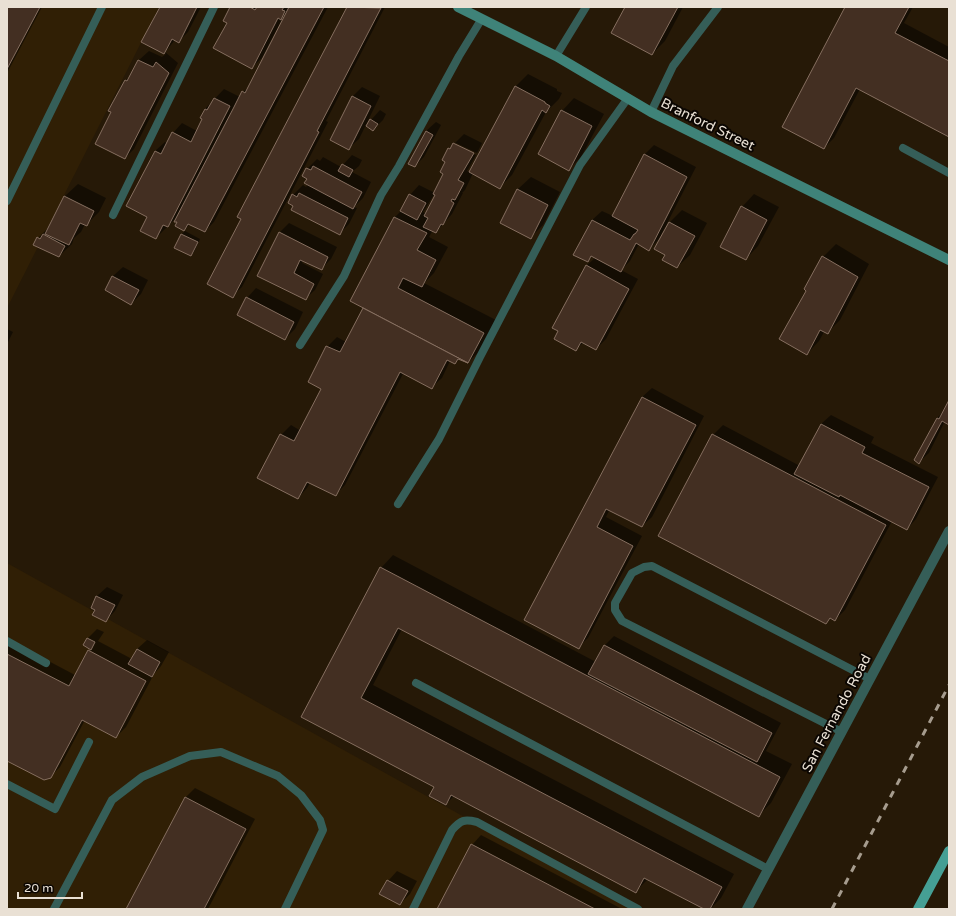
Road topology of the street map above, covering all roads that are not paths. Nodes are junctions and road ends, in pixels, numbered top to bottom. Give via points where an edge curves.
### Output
1 (102, 7) edge
2 (214, 7) edge
3 (459, 7) edge
4 (586, 7) edge
5 (718, 7) edge
6 (481, 20) junction
7 (556, 56) junction
8 (628, 98) junction
9 (651, 112) junction
10 (903, 148) dead end
11 (949, 172) edge
12 (7, 200) edge
13 (113, 215) dead end
14 (949, 260) edge
15 (300, 345) dead end
16 (398, 504) dead end
17 (949, 531) edge
18 (7, 641) edge
19 (46, 663) dead end
20 (870, 679) junction
21 (416, 683) dead end
22 (842, 732) junction
23 (88, 742) dead end
24 (7, 784) edge
25 (949, 851) edge
26 (946, 865) edge
27 (768, 869) junction
28 (54, 909) edge
29 (285, 909) edge
30 (413, 909) edge
31 (638, 909) edge
32 (747, 909) edge
33 (918, 909) edge

1 - 12 lane
2 - 13 lane
3 - 6 main road, Branford Street
4 - 7 lane
5 - 9 lane via 673,66
6 - 7 main road, Branford Street
6 - 15 lane via 380,195 344,276
7 - 8 main road, Branford Street
8 - 9 main road, Branford Street
8 - 16 lane via 580,165 439,439
9 - 14 main road, Branford Street
10 - 11 lane
17 - 20 street, San Fernando Road
18 - 19 lane
20 - 22 street, San Fernando Road
20 - 22 lane via 652,566 632,573 615,603 615,610 622,621
21 - 27 lane
22 - 27 street, San Fernando Road
23 - 24 lane via 54,808
25 - 26 main road
26 - 33 main road
27 - 32 street, San Fernando Road
28 - 29 lane via 112,800 142,777 190,756 221,752 278,776 301,795 320,820 324,830
30 - 31 lane via 452,830 459,822 468,820 477,822

